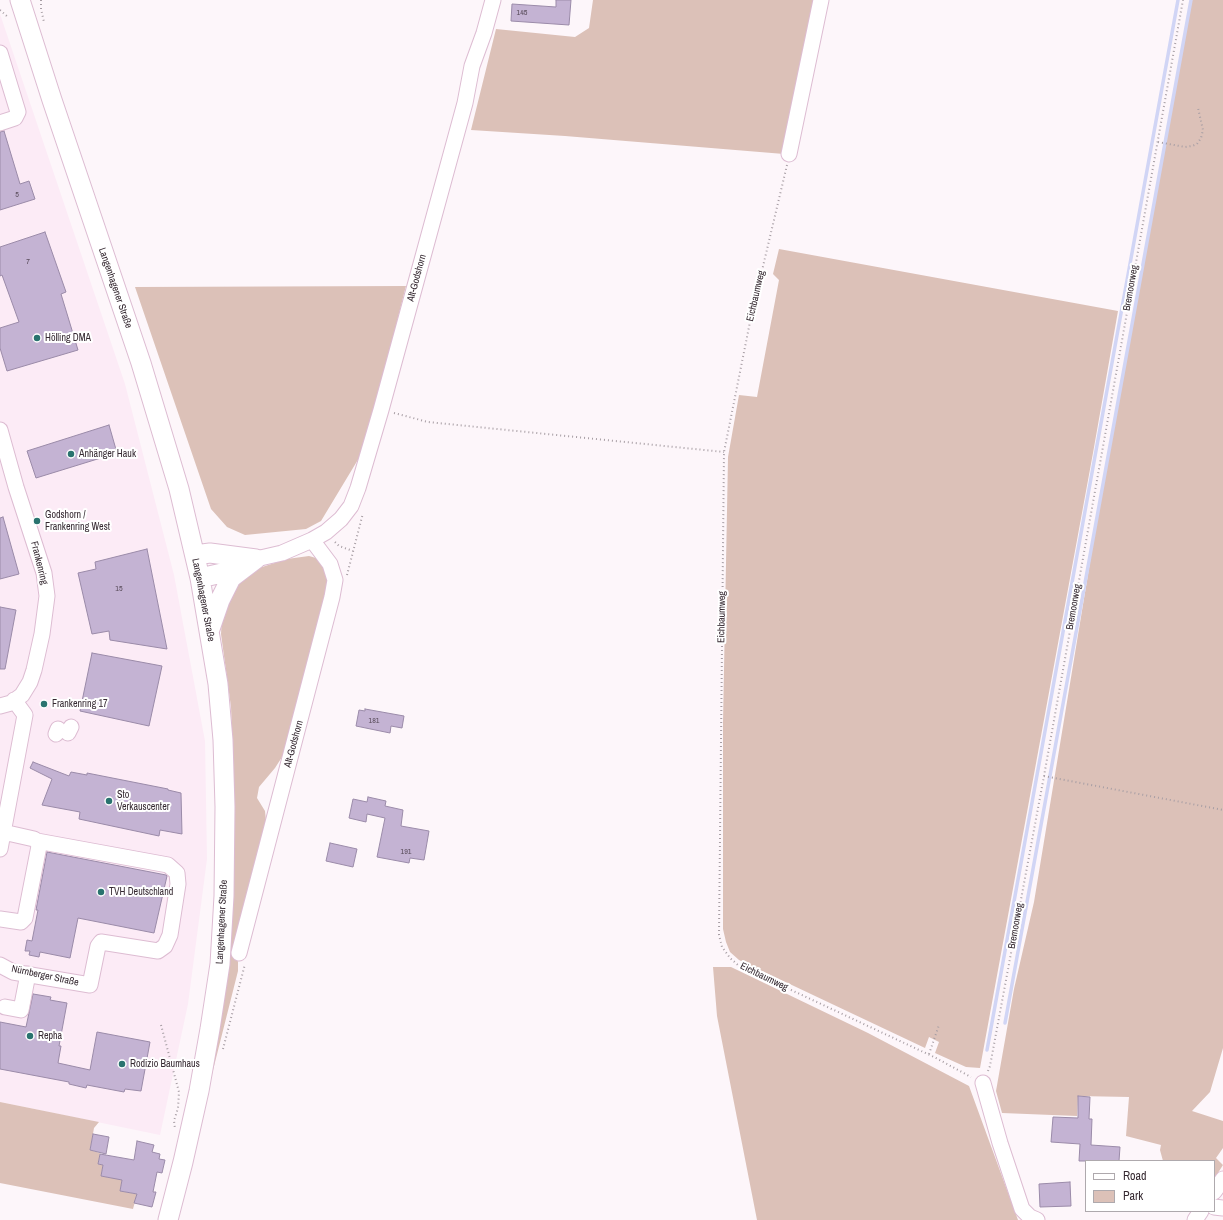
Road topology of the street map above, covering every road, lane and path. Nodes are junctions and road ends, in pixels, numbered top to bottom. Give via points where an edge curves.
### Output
1 (20, 0) edge
2 (41, 0) edge
3 (493, 0) edge
4 (821, 0) edge
5 (1183, 0) edge
6 (0, 10) edge
7 (9, 18) dead end
8 (44, 22) dead end
9 (0, 53) edge
10 (1198, 108) dead end
11 (0, 123) edge
12 (1158, 142) junction
13 (789, 154) joint
14 (381, 410) junction
15 (1, 435) edge
16 (724, 452) junction
17 (326, 532) junction
18 (312, 540) junction
19 (353, 552) dead end
20 (195, 555) junction
21 (250, 563) junction
22 (200, 578) junction
23 (210, 630) junction
24 (7, 703) edge
25 (1044, 776) junction
26 (1223, 810) edge
27 (3, 832) junction
28 (37, 841) junction
29 (0, 849) edge
30 (0, 919) edge
31 (243, 958) joint
32 (0, 965) edge
33 (28, 974) junction
34 (5, 1007) dead end
35 (161, 1025) dead end
36 (939, 1025) dead end
37 (222, 1054) dead end
38 (929, 1054) junction
39 (983, 1083) junction
40 (188, 1139) junction
41 (1223, 1179) edge
42 (1215, 1191) edge
43 (1201, 1212) edge
44 (168, 1220) edge
45 (1036, 1220) edge
46 (1195, 1220) edge

1 - 20 main road, Langenhagener Straße via 141,363 179,489
2 - 8 path
3 - 14 street, Alt-Godshorn via 472,66 465,103
4 - 13 street
5 - 12 path, Bremoorweg
6 - 7 path
9 - 11 street via 18,112 15,118
10 - 12 path via 1202,130 1197,144 1185,147
12 - 25 path, Bremoorweg
13 - 16 path, Eichbaumweg via 751,317
14 - 16 path via 428,422
14 - 17 street, Alt-Godshorn via 352,506
15 - 24 street, Frankenring via 44,573 47,596 30,682 22,695
16 - 38 path, Eichbaumweg via 719,935 722,947 738,965
17 - 18 street, Alt-Godshorn
17 - 19 path via 339,546
18 - 21 street, Alt-Godshorn
18 - 31 street, Alt-Godshorn via 330,564 334,580 332,597
20 - 21 main road via 210,553
20 - 22 main road, Langenhagener Straße
21 - 22 main road
21 - 23 main road via 231,578
22 - 23 main road, Langenhagener Straße
23 - 40 main road, Langenhagener Straße via 223,740 226,807 224,896 220,964
24 - 27 street via 25,715
25 - 26 path
25 - 39 path, Bremoorweg via 990,1066
27 - 28 street
27 - 29 street
28 - 30 street via 39,846 23,921
28 - 33 street, Nürnberger Straße via 168,865 177,873 178,884 170,935 165,946 158,951 101,942 90,986
31 - 37 path
32 - 33 street, Nürnberger Straße via 13,972
33 - 34 street via 20,1010
35 - 40 path via 179,1092 174,1128
36 - 38 path
38 - 39 path, Eichbaumweg
39 - 45 street via 1022,1209
40 - 44 main road, Langenhagener Straße
41 - 42 street
43 - 46 street

